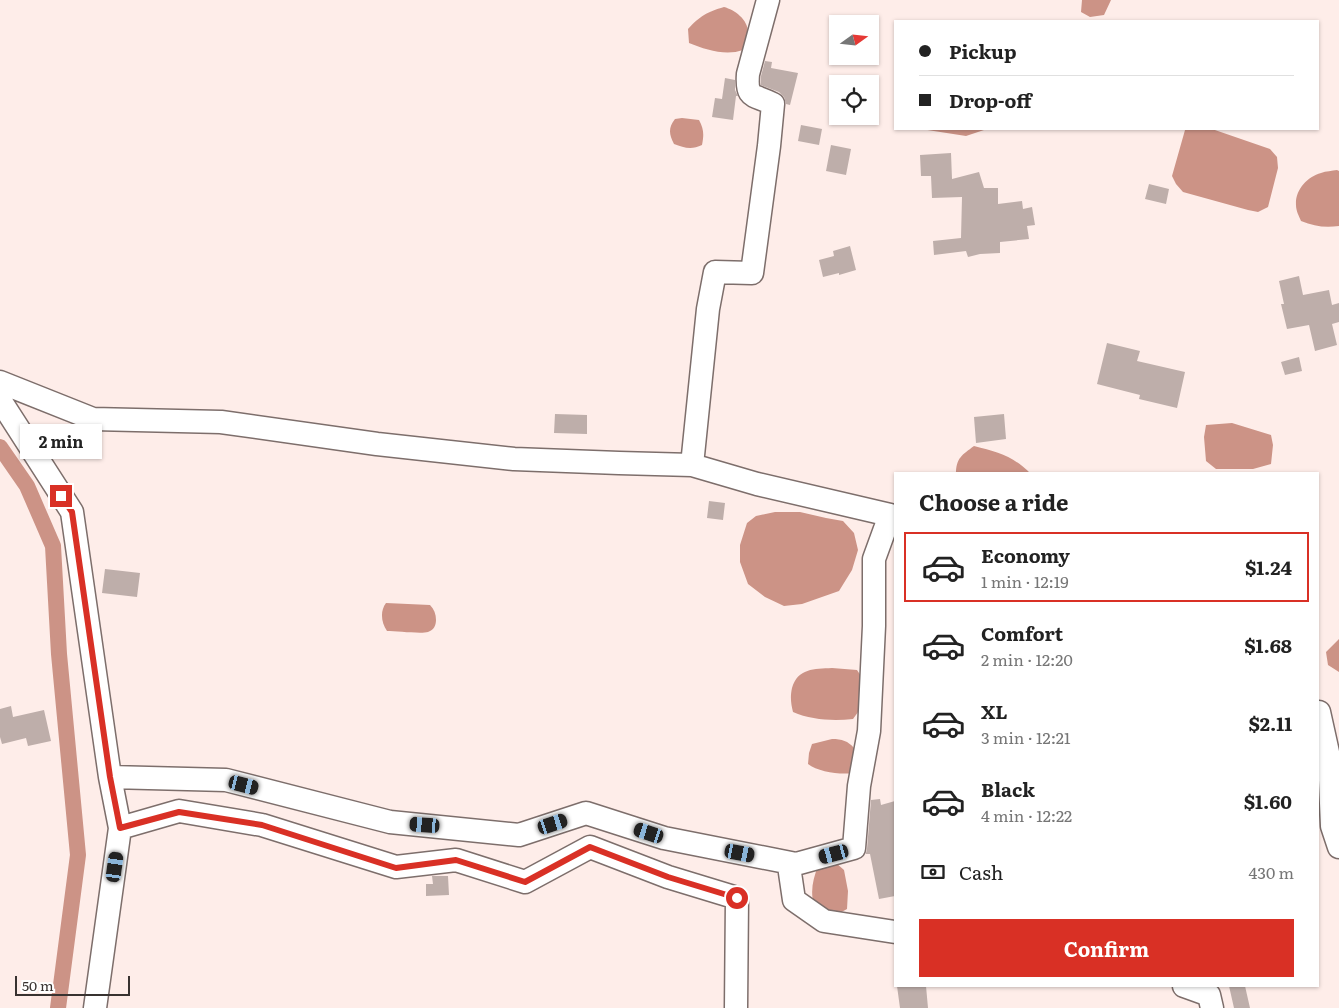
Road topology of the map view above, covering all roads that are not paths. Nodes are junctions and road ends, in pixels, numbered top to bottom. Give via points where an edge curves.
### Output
1 (768, 0) edge
2 (0, 382) edge
3 (0, 400) edge
4 (692, 465) junction
5 (1325, 711) edge
6 (110, 777) junction
7 (120, 828) junction
8 (1339, 847) edge
9 (796, 864) junction
10 (894, 932) edge
11 (1187, 987) edge
12 (95, 1008) edge
13 (736, 1008) edge
14 (1212, 1008) edge

1 - 4 street via 747,87 752,96 773,104 752,273 715,272 708,309
2 - 4 street via 93,419 221,422 514,459
3 - 6 street via 72,512
4 - 9 street via 757,484 890,515 874,559 869,731 859,786 854,848
5 - 8 street via 1332,826
6 - 7 street
6 - 9 street via 226,780 390,822 520,834 586,813 664,838
7 - 12 street
7 - 13 street via 179,812 262,825 396,868 456,860 525,882 590,847 668,877 737,898
9 - 10 street via 789,866 794,900 824,920
11 - 14 street via 1210,994

